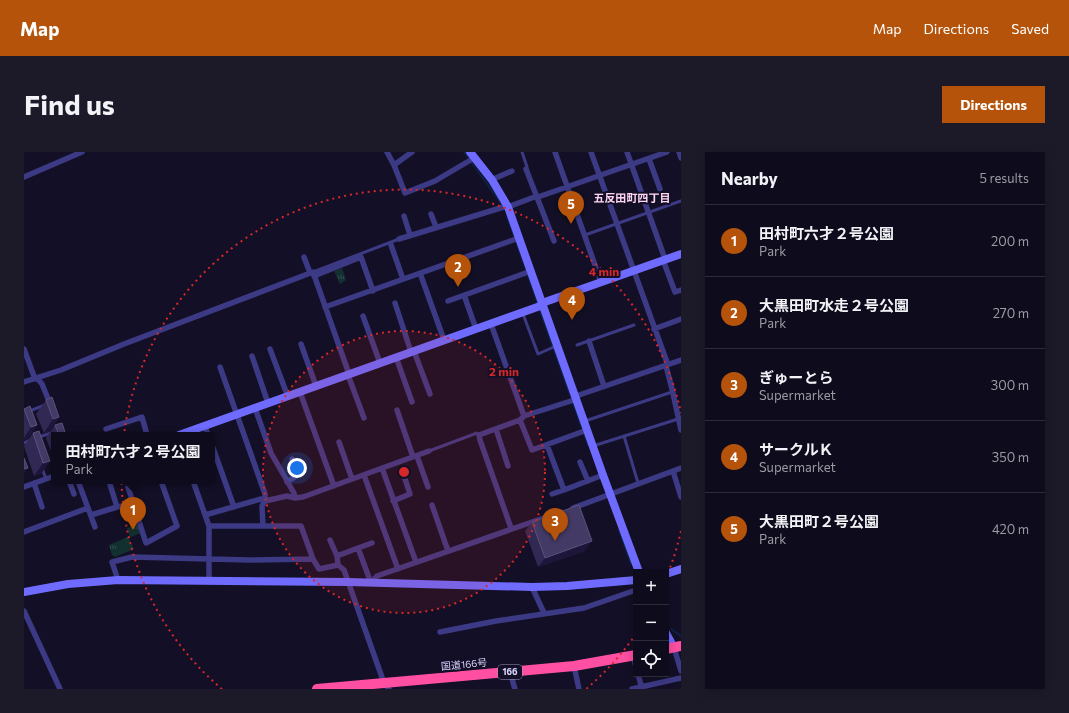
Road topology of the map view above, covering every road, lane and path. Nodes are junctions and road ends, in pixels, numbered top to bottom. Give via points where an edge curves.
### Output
1 (82, 152) edge
2 (386, 152) edge
3 (412, 152) edge
4 (522, 152) edge
5 (555, 152) edge
6 (591, 152) edge
7 (627, 152) edge
8 (667, 152) edge
9 (679, 152) edge
10 (660, 153) edge
11 (471, 157) edge
12 (681, 158) edge
13 (649, 159) junction
14 (394, 165) junction
15 (631, 165) junction
16 (526, 169) joint
17 (512, 171) dead end
18 (600, 176) junction
19 (24, 177) edge
20 (491, 180) junction
21 (568, 187) junction
22 (660, 189) dead end
23 (537, 197) junction
24 (681, 201) edge
25 (505, 207) junction
26 (648, 213) junction
27 (431, 214) dead end
28 (404, 216) dead end
29 (617, 224) junction
30 (436, 227) junction
31 (410, 235) junction
32 (585, 235) junction
33 (399, 239) joint
34 (516, 239) junction
35 (554, 241) dead end
36 (391, 245) dead end
37 (681, 254) edge
38 (304, 257) dead end
39 (664, 260) junction
40 (634, 270) junction
41 (528, 272) junction
42 (420, 273) junction
43 (312, 274) junction
44 (403, 279) junction
45 (601, 282) junction
46 (373, 290) junction
47 (681, 290) edge
48 (464, 295) junction
49 (448, 300) dead end
50 (395, 304) dead end
51 (540, 305) junction
52 (325, 307) junction
53 (522, 312) junction
54 (363, 316) dead end
55 (681, 319) edge
56 (491, 324) junction
57 (634, 325) dead end
58 (476, 329) junction
59 (654, 329) junction
60 (444, 340) junction
61 (589, 341) junction
62 (301, 344) dead end
63 (577, 345) dead end
64 (554, 347) junction
65 (24, 349) edge
66 (270, 349) dead end
67 (413, 351) junction
68 (252, 356) dead end
69 (396, 357) junction
70 (681, 360) edge
71 (380, 363) junction
72 (667, 366) junction
73 (220, 367) dead end
74 (349, 374) junction
75 (36, 378) junction
76 (24, 382) edge
77 (316, 386) junction
78 (604, 386) junction
79 (300, 392) junction
80 (672, 392) junction
81 (430, 394) dead end
82 (288, 396) junction
83 (573, 400) junction
84 (412, 402) dead end
85 (268, 403) junction
86 (255, 408) junction
87 (50, 410) joint
88 (396, 410) dead end
89 (24, 413) edge
90 (236, 414) junction
91 (364, 418) dead end
92 (522, 418) junction
93 (678, 419) junction
94 (584, 421) junction
95 (205, 426) junction
96 (496, 429) junction
97 (106, 430) dead end
98 (681, 430) edge
99 (584, 431) junction
100 (29, 432) edge
101 (146, 432) edge
102 (188, 432) edge
103 (207, 432) edge
104 (51, 433) edge
105 (480, 435) junction
106 (624, 436) junction
107 (32, 440) junction
108 (339, 442) dead end
109 (24, 443) edge
110 (547, 445) junction
111 (34, 446) edge
112 (593, 446) junction
113 (429, 451) joint
114 (215, 453) edge
115 (415, 456) junction
116 (292, 459) dead end
117 (580, 462) dead end
118 (41, 466) edge
119 (508, 466) dead end
120 (382, 468) junction
121 (681, 468) edge
122 (673, 471) junction
123 (403, 473) dead end
124 (364, 475) junction
125 (601, 476) junction
126 (51, 477) edge
127 (46, 479) junction
128 (352, 479) junction
129 (588, 481) junction
130 (287, 482) junction
131 (34, 483) junction
132 (638, 483) junction
133 (70, 484) edge
134 (79, 484) edge
135 (109, 484) edge
136 (163, 484) edge
137 (194, 484) edge
138 (334, 486) junction
139 (24, 487) edge
140 (428, 487) dead end
141 (128, 488) dead end
142 (564, 490) junction
143 (74, 494) dead end
144 (552, 494) dead end
145 (608, 496) junction
146 (681, 497) edge
147 (295, 498) junction
148 (393, 500) junction
149 (265, 501) junction
150 (134, 504) junction
151 (432, 505) dead end
152 (42, 507) dead end
153 (117, 507) junction
154 (234, 507) junction
155 (88, 508) junction
156 (91, 515) junction
157 (205, 515) junction
158 (209, 526) junction
159 (263, 526) junction
160 (95, 527) dead end
161 (512, 528) junction
162 (24, 532) edge
163 (330, 540) dead end
164 (372, 543) dead end
165 (358, 548) junction
166 (448, 551) junction
167 (337, 556) junction
168 (209, 558) junction
169 (313, 559) junction
170 (416, 562) junction
171 (338, 565) junction
172 (398, 569) junction
173 (638, 569) edge
174 (681, 569) edge
175 (669, 573) edge
176 (118, 580) junction
177 (208, 580) junction
178 (633, 580) edge
179 (348, 582) junction
180 (371, 583) junction
181 (532, 587) junction
182 (633, 591) edge
183 (24, 592) edge
184 (24, 611) edge
185 (544, 613) junction
186 (440, 632) dead end
187 (669, 639) edge
188 (674, 648) edge
189 (633, 655) edge
190 (574, 666) junction
191 (681, 671) edge
192 (510, 672) junction
193 (639, 677) edge
194 (681, 678) edge
195 (386, 686) edge
196 (342, 688) edge
197 (642, 688) edge
198 (60, 689) edge
199 (317, 689) edge
200 (515, 689) edge
201 (579, 689) edge
202 (632, 689) edge

1 - 19 street
2 - 14 street
3 - 14 street
4 - 16 lane
5 - 21 street
6 - 18 street
7 - 15 street
8 - 10 street
9 - 12 street
10 - 13 street
11 - 14 street via 435,181 405,193
11 - 20 street
13 - 15 street
13 - 22 street
15 - 18 street
15 - 26 street
16 - 23 street
17 - 20 street
18 - 21 street
18 - 29 street
20 - 25 street
21 - 23 street
21 - 32 street
23 - 25 street
23 - 35 street
24 - 26 lane
25 - 30 street
25 - 34 street
26 - 29 lane
26 - 39 street
27 - 30 street
28 - 31 street
29 - 32 lane
29 - 40 street
30 - 31 street
31 - 33 street
32 - 45 street
33 - 43 lane
34 - 41 street
34 - 42 street
36 - 44 street
37 - 39 street
38 - 43 street
39 - 40 street
39 - 47 street via 675,292
40 - 45 street
40 - 59 street
41 - 48 street
41 - 51 street
42 - 44 street
42 - 60 street
43 - 46 street via 361,257
43 - 52 street
43 - 75 street
44 - 46 street
45 - 51 street
46 - 52 street
48 - 49 street
48 - 58 street
50 - 67 street
51 - 53 street
51 - 64 street
52 - 74 street
53 - 56 street
53 - 64 lane via 538,354
54 - 71 street
55 - 59 street
56 - 58 street
56 - 92 street
57 - 61 lane
58 - 60 street
59 - 72 street
60 - 67 street
61 - 63 lane
61 - 78 street
62 - 77 street
64 - 83 street
65 - 75 street
66 - 82 street
67 - 69 street
67 - 81 street
68 - 85 street
69 - 71 street
69 - 84 street
70 - 72 street
71 - 74 street
72 - 78 street
72 - 80 street
73 - 90 street
74 - 77 street
74 - 91 street
75 - 76 street
75 - 87 street via 42,384
77 - 79 street
78 - 83 street via 579,395
79 - 82 street
79 - 138 street
80 - 93 street
80 - 94 lane
82 - 85 street
83 - 92 street
83 - 94 street
85 - 86 street
86 - 90 street
86 - 130 street via 271,453
87 - 89 lane via 45,405
88 - 115 street
90 - 95 street
90 - 149 street via 265,494
92 - 96 street
92 - 110 street via 532,450
93 - 98 street
93 - 106 lane
94 - 99 street
95 - 102 street
95 - 103 street
96 - 105 street
96 - 119 street
97 - 101 street via 142,417
99 - 110 street
99 - 112 street
100 - 107 lane
104 - 107 lane
105 - 113 lane via 476,433
105 - 161 street
106 - 112 lane
106 - 132 lane
107 - 109 lane
107 - 111 lane
108 - 128 street
110 - 142 street
112 - 125 street
113 - 115 street
114 - 154 street
115 - 120 street
115 - 140 street
116 - 130 street via 298,475
117 - 129 street
118 - 127 lane
120 - 124 street
120 - 148 street
121 - 122 street
122 - 132 street
122 - 146 street
123 - 148 street via 410,494
124 - 128 street
124 - 172 street
125 - 129 street
125 - 145 street
126 - 127 street
127 - 131 street
128 - 138 street
129 - 142 street
130 - 147 street
131 - 139 street
131 - 152 street
132 - 145 street
133 - 143 street
134 - 155 street
135 - 153 street
136 - 150 street via 177,526 146,543
137 - 157 street
138 - 147 street
141 - 150 street
142 - 144 street
145 - 161 street
145 - 173 street
147 - 149 street via 287,496
148 - 170 street
149 - 154 street via 261,499
149 - 159 street via 262,506
150 - 153 street
151 - 166 street
153 - 156 street
154 - 157 street
155 - 156 street
155 - 162 street
156 - 160 street
157 - 158 street
158 - 159 street
158 - 168 street
159 - 169 street via 301,526
161 - 166 street
163 - 167 street
164 - 165 street
165 - 167 street
165 - 180 street
166 - 170 street
167 - 171 street
168 - 169 street
168 - 176 street via 132,557 112,562
168 - 177 street
169 - 171 street via 319,569
170 - 172 street
171 - 179 street via 344,570
172 - 180 street via 377,576
174 - 175 street
176 - 177 street
176 - 183 street via 68,584
177 - 179 street
178 - 181 street
179 - 180 street
179 - 195 street
180 - 181 street
181 - 185 street
182 - 185 street via 584,608
184 - 198 street
185 - 186 street
187 - 188 street
188 - 191 street
189 - 190 highway, 国道166号 / 166
190 - 192 highway, 国道166号 / 166
190 - 201 street
192 - 195 highway, 国道166号 / 166
192 - 200 street
193 - 197 street
194 - 197 street
195 - 196 highway, 国道166号 / 166
196 - 199 highway, 国道166号 / 166
197 - 202 street

